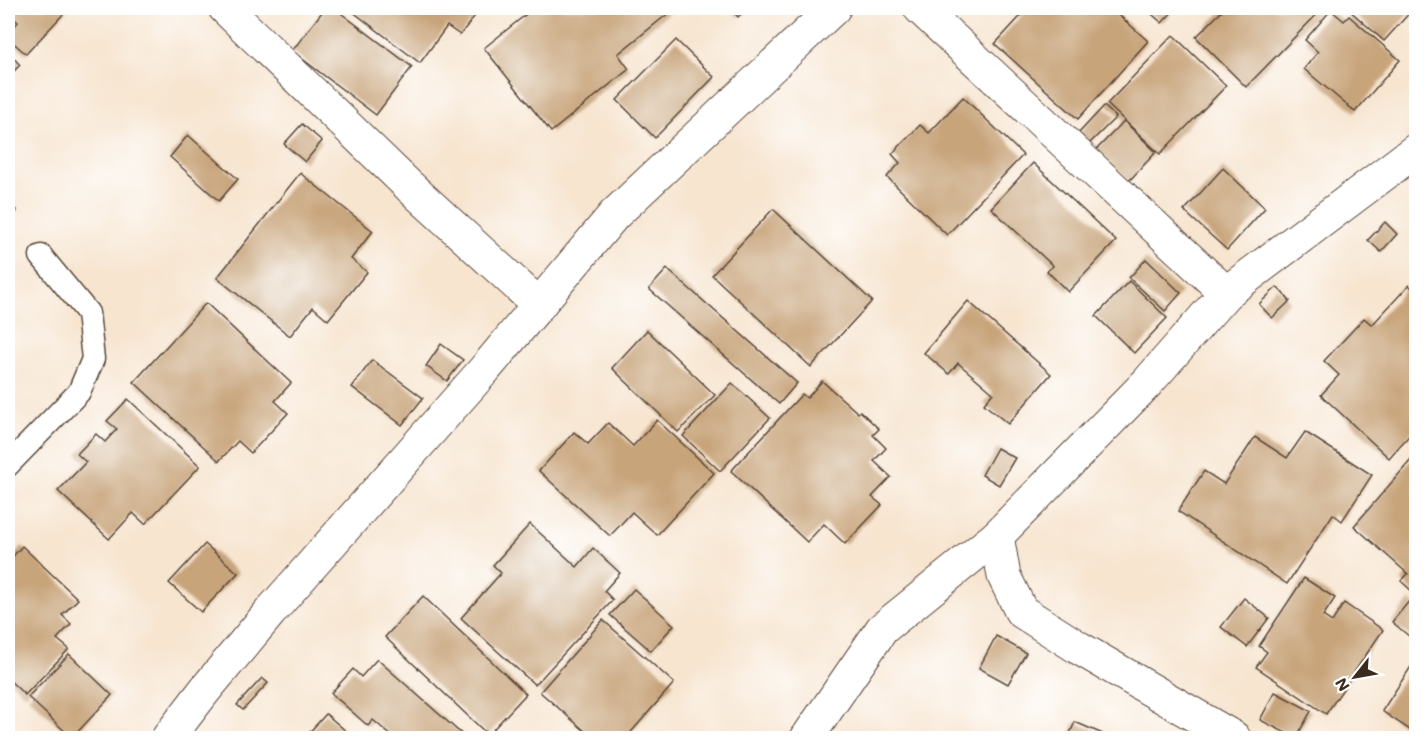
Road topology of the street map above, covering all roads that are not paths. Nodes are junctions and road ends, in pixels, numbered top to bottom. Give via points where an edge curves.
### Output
1 (225, 8) edge
2 (834, 8) edge
3 (920, 8) edge
4 (1416, 150) edge
5 (41, 256) dead end
6 (1226, 293) junction
7 (539, 305) junction
8 (8, 465) edge
9 (997, 536) junction
10 (168, 738) edge
11 (807, 738) edge
12 (1234, 738) edge

1 - 7 street
2 - 7 street via 614,215
3 - 6 street
4 - 6 street
5 - 8 lane via 88,313 93,359 79,392
6 - 9 street via 1147,383
7 - 10 street via 271,611
9 - 11 street via 882,629
9 - 12 street via 1004,576 1022,611

